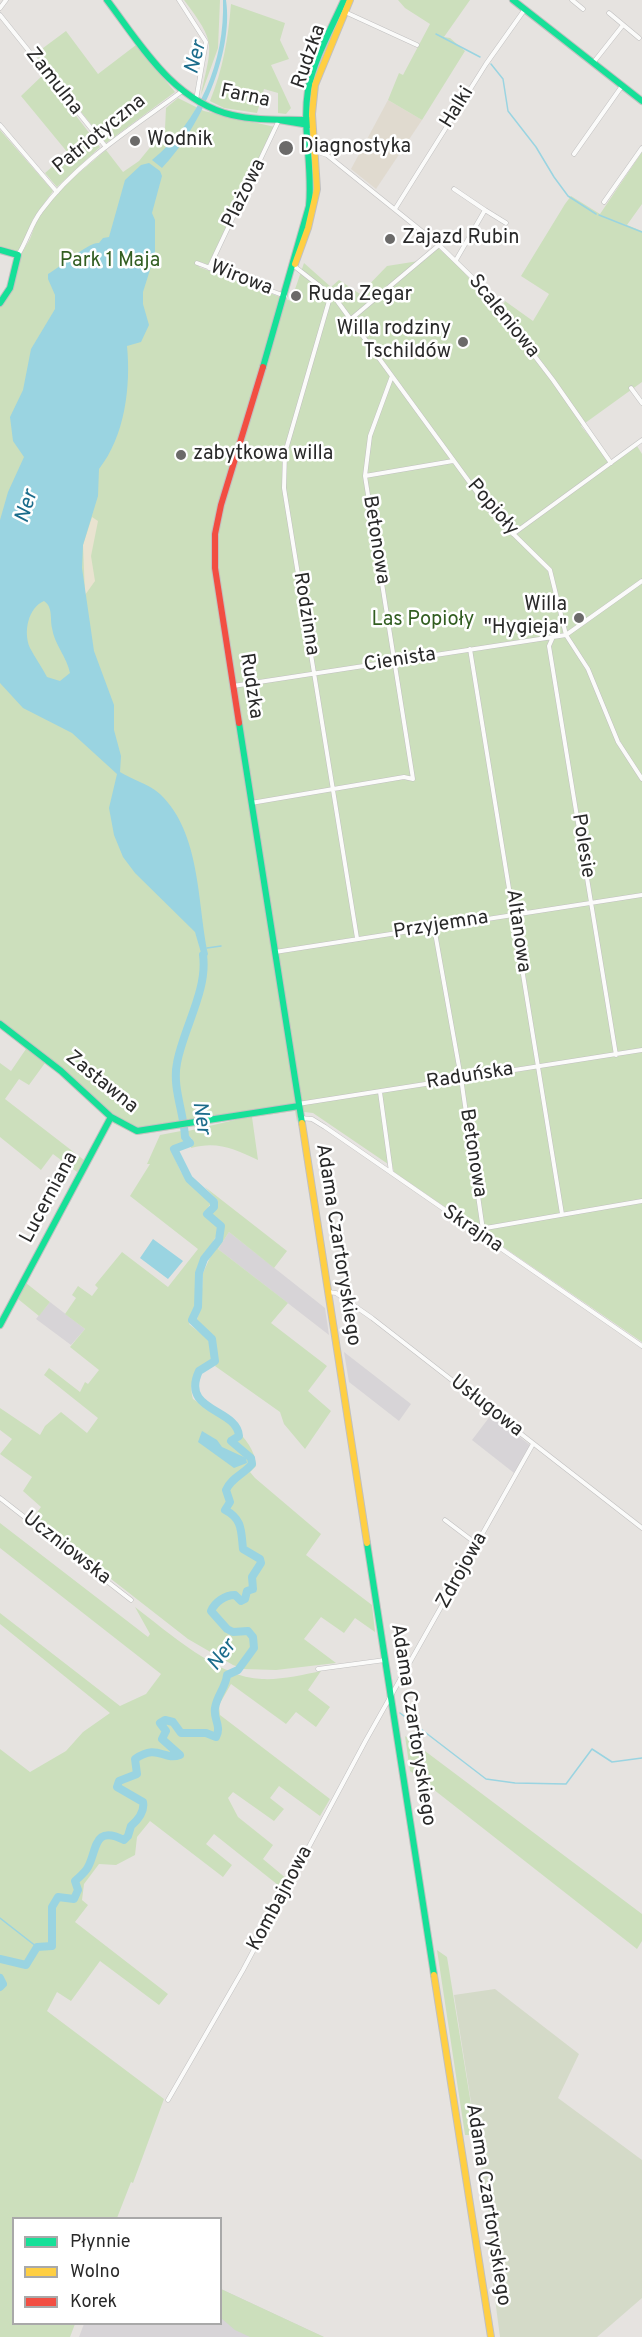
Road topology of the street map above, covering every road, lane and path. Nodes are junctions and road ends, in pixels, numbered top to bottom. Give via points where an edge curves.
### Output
1 (107, 0) edge
2 (178, 0) edge
3 (344, 0) edge
4 (350, 0) edge
5 (513, 0) edge
6 (572, 0) edge
7 (3, 1) edge
8 (0, 8) edge
9 (525, 9) junction
10 (583, 9) dead end
11 (344, 12) junction
12 (609, 13) dead end
13 (0, 15) edge
14 (623, 25) junction
15 (639, 38) dead end
16 (417, 45) dead end
17 (593, 63) junction
18 (622, 86) junction
19 (181, 92) junction
20 (641, 99) edge
21 (197, 100) junction
22 (279, 120) junction
23 (310, 122) junction
24 (0, 125) edge
25 (106, 147) junction
26 (642, 148) edge
27 (315, 151) junction
28 (574, 154) dead end
29 (453, 189) dead end
30 (57, 192) junction
31 (604, 202) dead end
32 (395, 209) junction
33 (485, 210) junction
34 (506, 223) dead end
35 (439, 245) junction
36 (0, 250) edge
37 (18, 255) junction
38 (456, 260) junction
39 (197, 263) dead end
40 (294, 266) junction
41 (209, 268) junction
42 (331, 294) junction
43 (285, 296) junction
44 (0, 303) edge
45 (351, 319) junction
46 (392, 376) junction
47 (631, 388) dead end
48 (642, 404) edge
49 (642, 440) edge
50 (453, 461) junction
51 (611, 463) junction
52 (365, 476) junction
53 (513, 534) junction
54 (642, 581) edge
55 (566, 635) junction
56 (553, 637) junction
57 (470, 649) junction
58 (394, 662) junction
59 (314, 674) junction
60 (233, 686) junction
61 (642, 779) edge
62 (333, 789) junction
63 (251, 803) junction
64 (642, 895) edge
65 (591, 903) junction
66 (515, 914) junction
67 (434, 927) junction
68 (357, 938) junction
69 (275, 952) junction
70 (0, 1024) edge
71 (642, 1050) edge
72 (616, 1055) junction
73 (539, 1066) junction
74 (461, 1078) junction
75 (380, 1092) junction
76 (298, 1105) junction
77 (111, 1117) junction
78 (300, 1118) junction
79 (391, 1173) junction
80 (642, 1201) edge
81 (562, 1214) junction
82 (484, 1226) junction
83 (473, 1230) junction
84 (484, 1238) junction
85 (328, 1292) junction
86 (0, 1325) edge
87 (642, 1346) edge
88 (534, 1444) junction
89 (0, 1498) edge
90 (445, 1520) dead end
91 (642, 1528) edge
92 (478, 1545) junction
93 (131, 1600) dead end
94 (385, 1660) junction
95 (318, 1669) dead end
96 (391, 1697) junction
97 (168, 2100) dead end
98 (491, 2337) edge

1 - 19 street, Farna
2 - 21 street via 206,42
3 - 23 street, Rudzka via 312,74
4 - 11 street, Rudzka
5 - 9 street
6 - 10 street
7 - 8 street
9 - 17 street
9 - 32 street, Halki via 486,63
11 - 16 street
11 - 23 street, Rudzka via 317,76
12 - 14 street
13 - 25 street, Zamulna
14 - 15 street
14 - 17 street
17 - 18 street
18 - 20 street
18 - 28 street
19 - 21 street, Farna
19 - 25 street, Patriotyczna
21 - 22 street, Farna via 234,115
22 - 23 street, Farna
22 - 41 street, Plażowa
23 - 27 street, Rudzka
23 - 40 street, Rudzka via 312,188
24 - 30 street
25 - 30 street, Patriotyczna
26 - 31 street
27 - 32 street, Scaleniowa via 326,154
27 - 40 street, Rudzka via 315,198
29 - 33 street
30 - 37 street, Patriotyczna via 38,214
32 - 35 street, Scaleniowa
33 - 34 street
33 - 38 street
35 - 38 street, Scaleniowa
35 - 45 street
36 - 37 street
37 - 44 street, Patriotyczna via 10,288
38 - 51 street, Scaleniowa via 481,286
39 - 41 street, Wirowa
40 - 42 street, Popioły
40 - 43 street, Rudzka
41 - 43 street, Wirowa
42 - 45 street, Popioły
42 - 59 street, Rodzinna via 285,453 284,488
43 - 60 street, Rudzka via 222,499 215,534 216,575
45 - 46 street, Popioły
46 - 50 street, Popioły
46 - 52 street, Betonowa via 370,436
47 - 48 street
49 - 51 street
50 - 52 street
50 - 53 street, Popioły
51 - 53 street
52 - 58 street, Betonowa
53 - 55 street, Popioły via 550,570
54 - 55 street
55 - 56 street, Cienista
55 - 61 street, Popioły via 588,669 618,742
56 - 57 street, Cienista
56 - 65 street, Polesie via 549,646
57 - 58 street, Cienista
57 - 66 street, Altanowa
58 - 59 street, Cienista
58 - 62 street, Betonowa via 413,779 404,777
59 - 60 street, Cienista
59 - 62 street, Rodzinna
60 - 63 street, Rudzka
62 - 63 street
62 - 68 street, Rodzinna
63 - 69 street, Rudzka
64 - 65 street, Przyjemna
65 - 66 street, Przyjemna
65 - 72 street, Polesie
66 - 67 street, Przyjemna
66 - 73 street, Altanowa
67 - 68 street, Przyjemna
67 - 74 street, Betonowa
68 - 69 street, Przyjemna
69 - 76 street, Rudzka
70 - 77 street, Zastawna via 61,1071
71 - 72 street, Raduńska
72 - 73 street, Raduńska
73 - 74 street, Raduńska
73 - 81 street, Altanowa
74 - 75 street, Raduńska
74 - 82 street, Betonowa
75 - 76 street, Raduńska
75 - 79 street
76 - 77 street, Zastawna via 141,1132
76 - 78 street, Rudzka
77 - 86 street, Lucerniana
78 - 79 street, Skrajna via 312,1119
78 - 85 street, Adama Czartoryskiego
79 - 83 street, Skrajna
80 - 81 street
81 - 82 street
82 - 83 street
82 - 84 street, Betonowa
83 - 84 street, Skrajna
84 - 87 street, Skrajna
85 - 88 street, Usługowa via 336,1293 372,1318
85 - 94 street, Adama Czartoryskiego
88 - 91 street, Usługowa
88 - 92 street, Zdrojowa
89 - 93 street, Uczniowska
90 - 92 street
92 - 96 street, Zdrojowa
94 - 95 street
94 - 96 street, Adama Czartoryskiego
96 - 97 street, Kombajnowa
96 - 98 street, Adama Czartoryskiego

